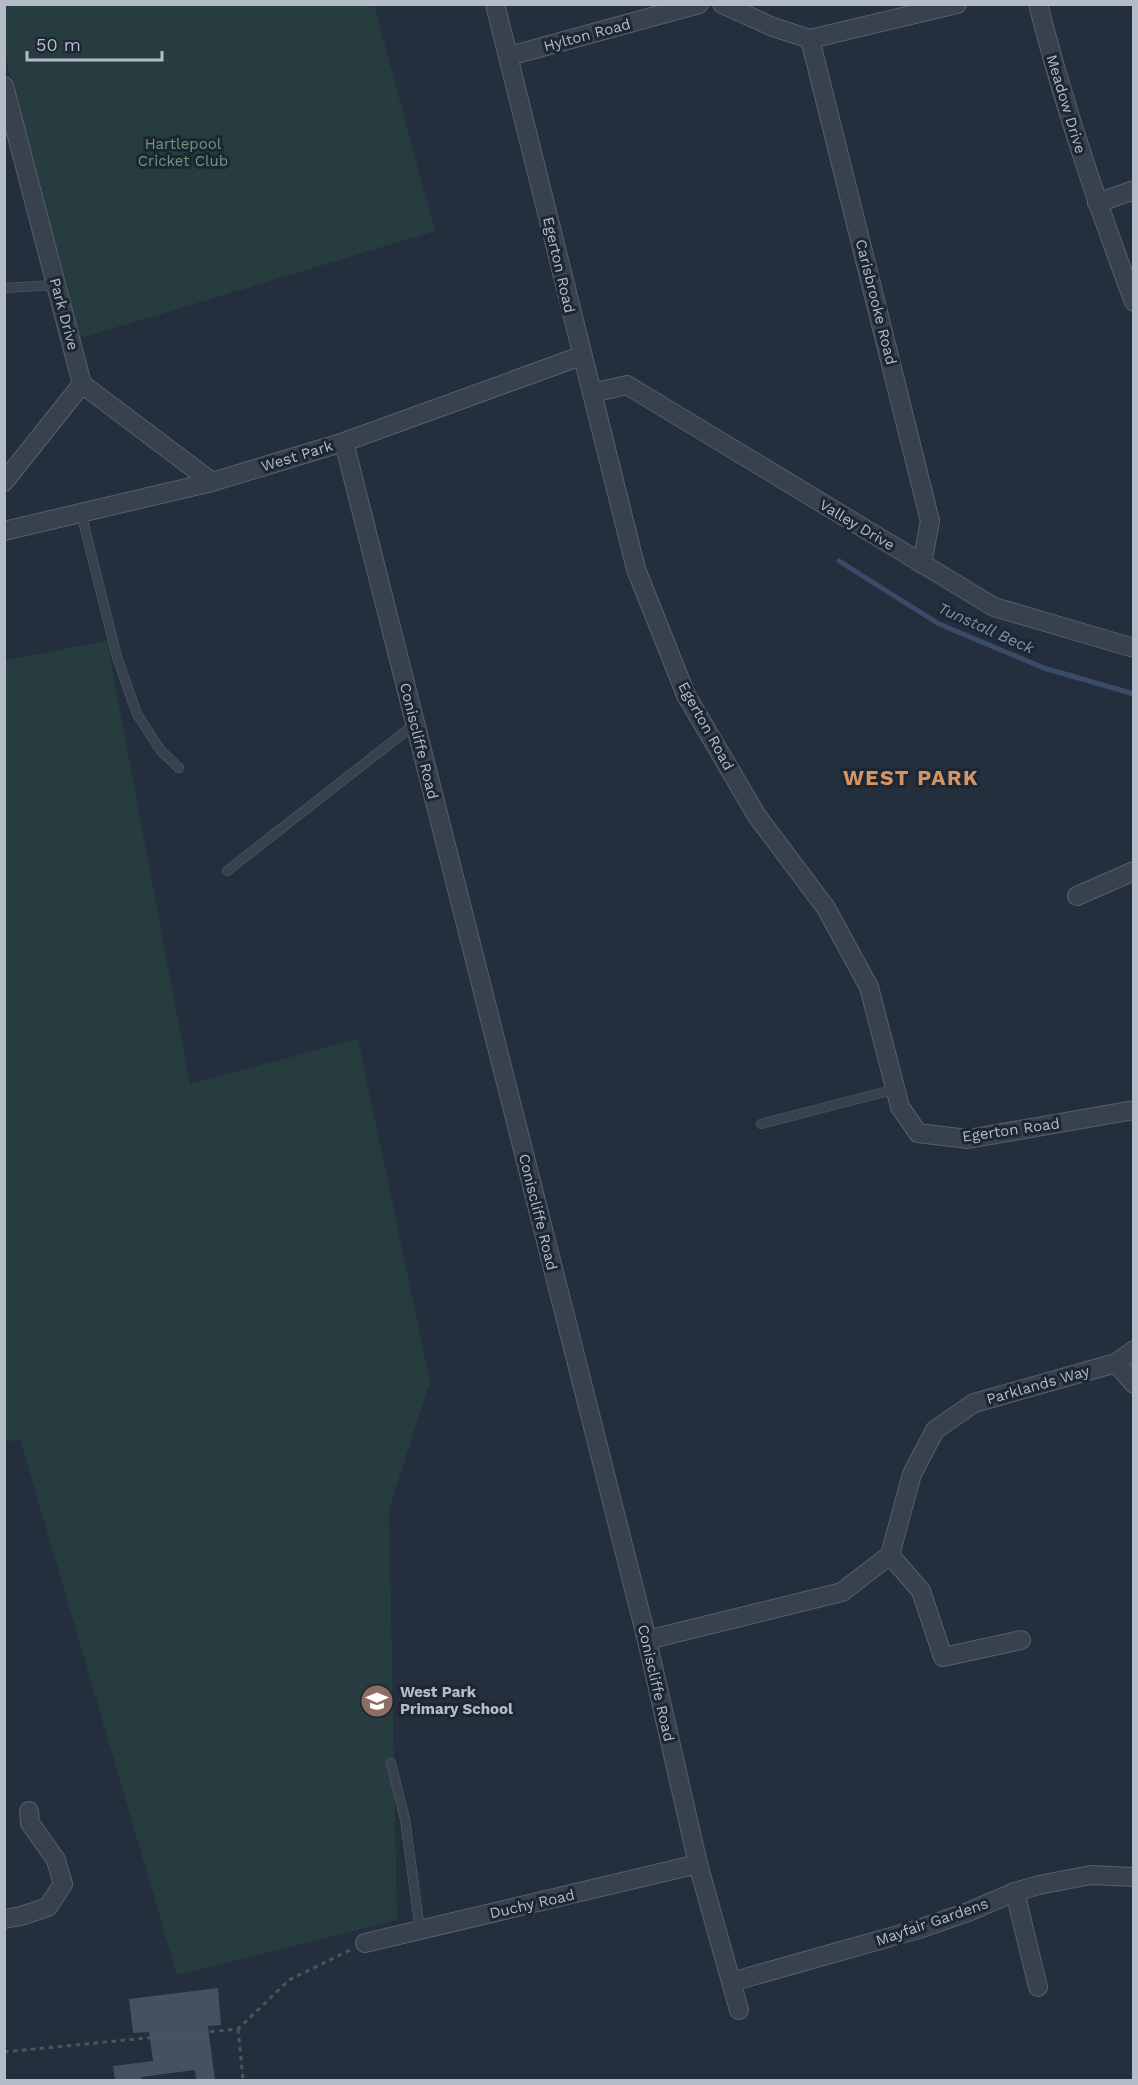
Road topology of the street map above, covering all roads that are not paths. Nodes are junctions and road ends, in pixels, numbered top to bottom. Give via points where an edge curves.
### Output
1 (495, 4) edge
2 (699, 4) edge
3 (722, 4) edge
4 (957, 4) edge
5 (1038, 4) edge
6 (810, 39) junction
7 (509, 56) junction
8 (4, 86) edge
9 (1134, 189) edge
10 (1097, 203) junction
11 (57, 285) junction
12 (4, 288) edge
13 (1134, 302) edge
14 (581, 356) junction
15 (82, 384) junction
16 (592, 393) junction
17 (344, 442) junction
18 (4, 482) edge
19 (212, 482) junction
20 (81, 513) junction
21 (4, 531) edge
22 (922, 564) junction
23 (1134, 648) edge
24 (415, 724) junction
25 (179, 768) dead end
26 (227, 871) dead end
27 (1134, 871) edge
28 (1077, 896) dead end
29 (896, 1089) junction
30 (1134, 1110) edge
31 (761, 1124) dead end
32 (1134, 1350) edge
33 (1116, 1363) junction
34 (1134, 1384) edge
35 (890, 1555) junction
36 (647, 1640) junction
37 (1021, 1640) dead end
38 (391, 1763) dead end
39 (29, 1811) dead end
40 (698, 1864) junction
41 (1134, 1876) edge
42 (1015, 1892) junction
43 (4, 1919) edge
44 (420, 1930) junction
45 (365, 1943) road end
46 (731, 1982) junction
47 (1038, 1987) dead end
48 (739, 2010) dead end

1 - 7 street, Egerton Road
2 - 7 street, Hylton Road
3 - 6 street
4 - 6 street
5 - 10 street, Meadow Drive
6 - 22 street, Carisbrooke Road via 930,521
7 - 14 street, Egerton Road
8 - 11 street, Park Drive
9 - 10 street
10 - 13 street, Meadow Drive
11 - 12 lane
11 - 15 street, Park Drive
14 - 16 street, Egerton Road
14 - 17 street, West Park
15 - 18 street
15 - 19 street
16 - 22 street, Valley Drive via 627,385
16 - 29 street, Egerton Road via 636,569 686,695 757,816 826,908 869,987
17 - 19 street, West Park
17 - 24 street, Coniscliffe Road
19 - 20 street, West Park
20 - 21 street, West Park
20 - 25 lane via 117,657 137,714 161,751
22 - 23 street, Valley Drive via 994,607
24 - 26 lane
24 - 36 street, Coniscliffe Road
27 - 28 street
29 - 30 street, Egerton Road via 900,1107 918,1133 968,1139
29 - 31 lane
32 - 33 street, Parklands Way
33 - 34 street
33 - 35 street, Parklands Way via 974,1403 935,1430 912,1474
35 - 36 street via 842,1592
35 - 37 street via 921,1591 944,1658
36 - 40 street, Coniscliffe Road
38 - 44 lane via 405,1819
39 - 43 street via 30,1823 56,1860 63,1884 48,1907
40 - 44 street, Duchy Road
40 - 46 street, Coniscliffe Road
41 - 42 street, Mayfair Gardens via 1091,1875
42 - 46 street, Mayfair Gardens via 919,1929
42 - 47 street
44 - 45 street, Duchy Road
46 - 48 street, Coniscliffe Road

